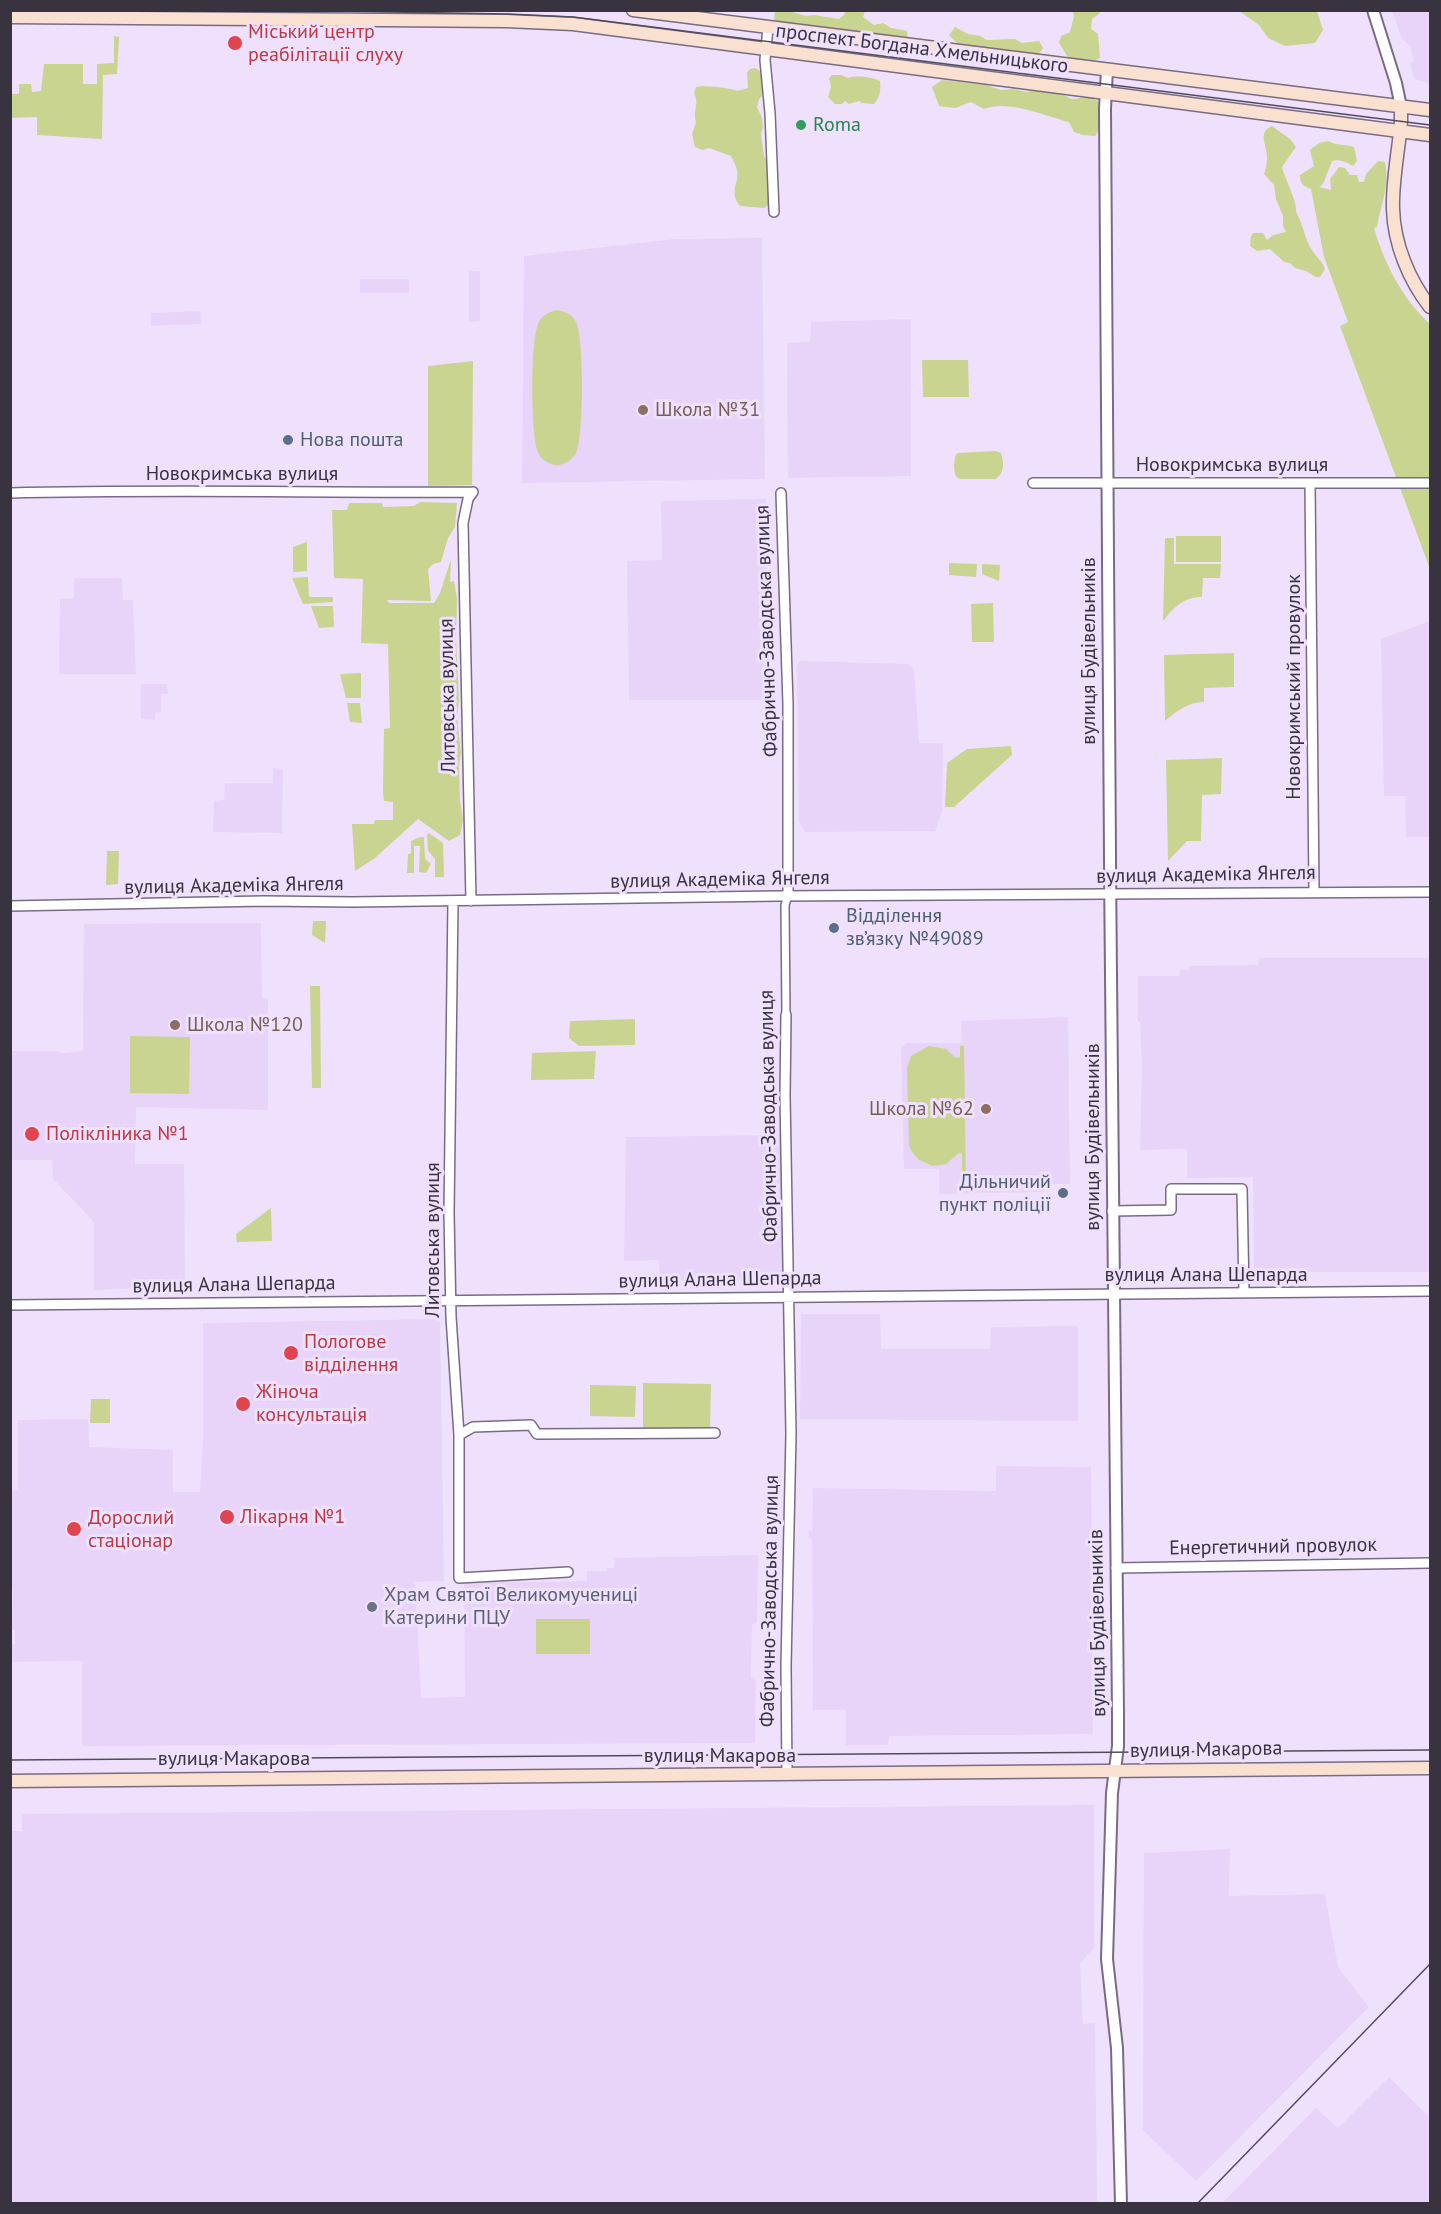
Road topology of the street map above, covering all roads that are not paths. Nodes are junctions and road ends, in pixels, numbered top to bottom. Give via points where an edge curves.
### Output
1 (633, 10) edge
2 (1373, 10) edge
3 (10, 17) edge
4 (768, 27) junction
5 (766, 49) junction
6 (1107, 69) junction
7 (1105, 92) junction
8 (1401, 106) junction
9 (1431, 110) edge
10 (1401, 131) junction
11 (1431, 135) edge
12 (774, 212) dead end
13 (1431, 307) edge
14 (1033, 483) dead end
15 (1310, 483) junction
16 (1431, 483) edge
17 (1106, 484) junction
18 (473, 492) joint
19 (10, 493) edge
20 (781, 493) dead end
21 (1314, 891) junction
22 (1431, 892) edge
23 (1109, 895) junction
24 (788, 896) junction
25 (453, 901) junction
26 (471, 901) junction
27 (10, 906) edge
28 (786, 1015) joint
29 (1112, 1211) junction
30 (1431, 1292) edge
31 (1244, 1293) junction
32 (1112, 1294) junction
33 (789, 1297) junction
34 (450, 1301) junction
35 (10, 1305) edge
36 (715, 1433) dead end
37 (459, 1435) junction
38 (1431, 1563) edge
39 (1116, 1568) junction
40 (568, 1572) dead end
41 (1431, 1768) edge
42 (1115, 1770) junction
43 (787, 1775) junction
44 (10, 1780) edge
45 (1121, 2204) edge

1 - 4 main road, проспект Богдана Хмельницького
2 - 8 street
3 - 5 main road, проспект Богдана Хмельницького via 506,21 573,24
4 - 5 street
4 - 6 main road, проспект Богдана Хмельницького
5 - 7 main road, проспект Богдана Хмельницького
5 - 12 street
6 - 7 street, вулиця Будівельників
6 - 8 main road, проспект Богдана Хмельницького
7 - 10 main road, проспект Богдана Хмельницького
7 - 17 street, вулиця Будівельників
8 - 9 main road, проспект Богдана Хмельницького
8 - 10 main road
10 - 11 main road, проспект Богдана Хмельницького
10 - 13 main road via 1393,208 1395,231 1408,268
14 - 17 street, Новокримська вулиця
15 - 16 street, Новокримська вулиця
15 - 17 street, Новокримська вулиця
15 - 21 street, Новокримський провулок
17 - 23 street, вулиця Будівельників
18 - 19 street, Новокримська вулиця
18 - 26 street, Литовська вулиця via 464,509 463,523
20 - 24 street, Фабрично-Заводська вулиця via 788,683
21 - 22 street, вулиця Академіка Янгеля
21 - 23 street, вулиця Академіка Янгеля
23 - 24 street, вулиця Академіка Янгеля
23 - 29 street, вулиця Будівельників
24 - 26 street, вулиця Академіка Янгеля
24 - 28 street, Фабрично-Заводська вулиця
25 - 26 street, вулиця Академіка Янгеля
25 - 27 street, вулиця Академіка Янгеля
25 - 34 street, Литовська вулиця
28 - 33 street, Фабрично-Заводська вулиця
29 - 31 street via 1171,1210 1171,1189 1242,1189
29 - 32 street, вулиця Будівельників
30 - 31 street, вулиця Алана Шепарда
31 - 32 street, вулиця Алана Шепарда
32 - 33 street, вулиця Алана Шепарда
32 - 39 street, вулиця Будівельників
33 - 34 street, вулиця Алана Шепарда
33 - 43 street, Фабрично-Заводська вулиця
34 - 35 street, вулиця Алана Шепарда
34 - 37 street, Литовська вулиця
36 - 37 street via 537,1434 531,1425 473,1427
37 - 40 street, Литовська вулиця via 459,1578
38 - 39 street, Енергетичний провулок
39 - 42 street, вулиця Будівельників
41 - 42 main road, вулиця Макарова
42 - 43 main road, вулиця Макарова
42 - 45 street, вулиця Будівельників via 1107,1959 1117,2048
43 - 44 main road, вулиця Макарова

